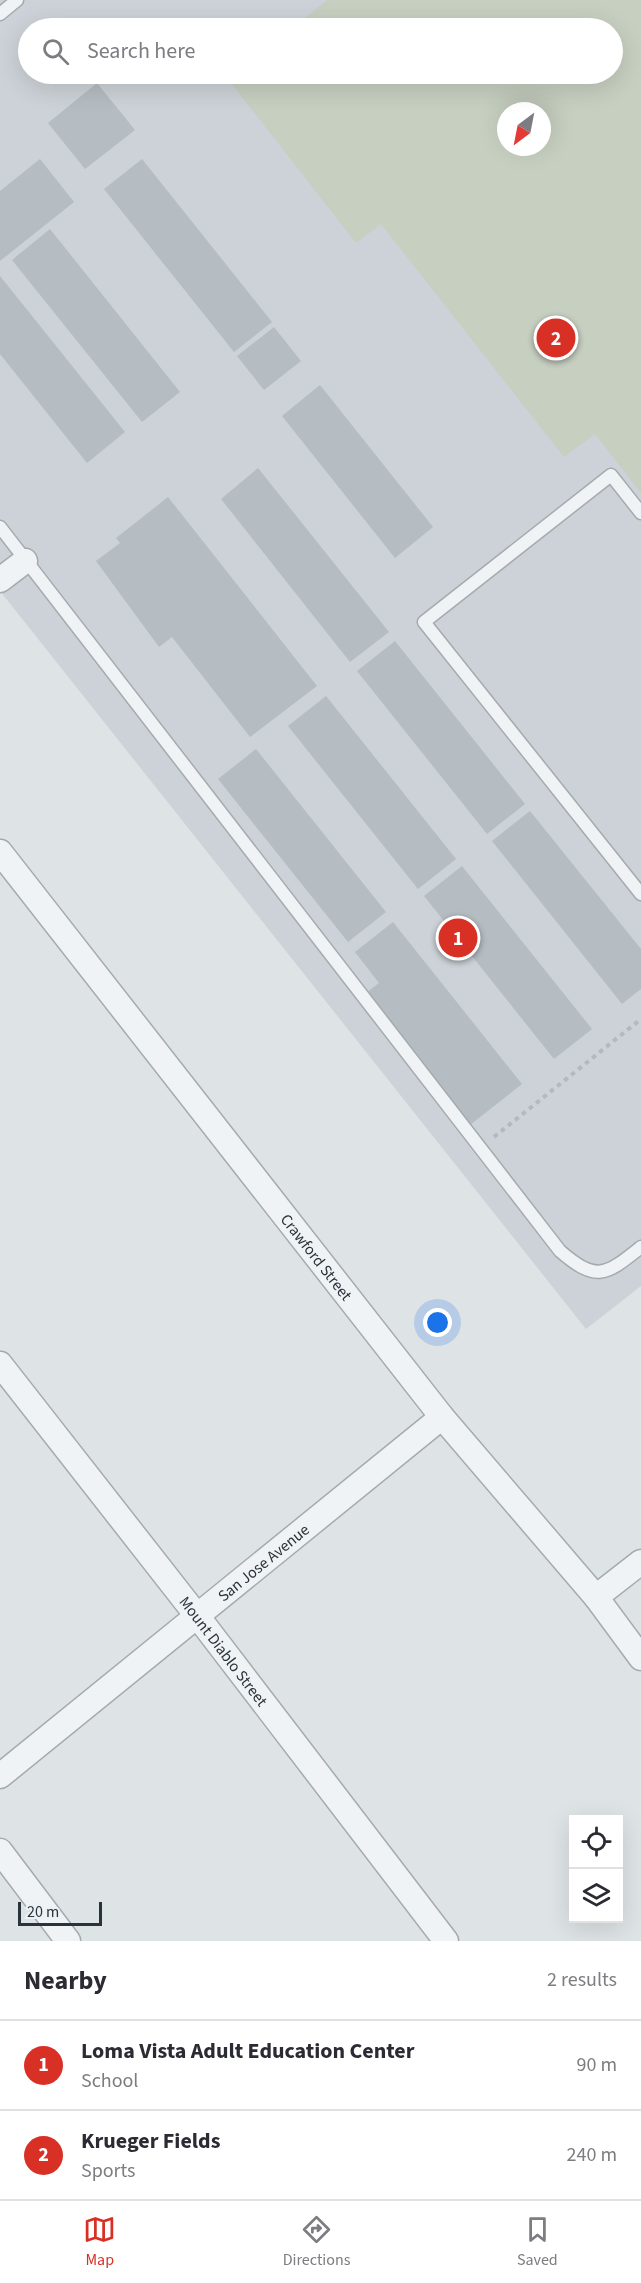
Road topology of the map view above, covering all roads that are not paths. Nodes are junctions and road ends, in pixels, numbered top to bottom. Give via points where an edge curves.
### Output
1 (18, 0) edge
2 (0, 14) edge
3 (641, 513) edge
4 (0, 528) edge
5 (25, 561) junction
6 (0, 580) edge
7 (0, 852) edge
8 (641, 894) edge
9 (641, 1248) edge
10 (0, 1364) edge
11 (442, 1417) junction
12 (641, 1562) edge
13 (596, 1597) junction
14 (198, 1617) junction
15 (641, 1658) edge
16 (0, 1776) edge
17 (0, 1851) edge
18 (68, 1941) edge
19 (446, 1941) edge

1 - 2 lane
3 - 8 lane via 611,475 424,622
4 - 5 lane
5 - 6 street
5 - 9 lane via 560,1251 577,1265 598,1272 611,1270
7 - 11 street, Crawford Street
10 - 14 street, Mount Diablo Street
11 - 13 street, Crawford Street
11 - 14 street, San Jose Avenue
12 - 13 street
13 - 15 street, Crawford Street
14 - 16 street, San Jose Avenue
14 - 19 street, Mount Diablo Street
17 - 18 street

